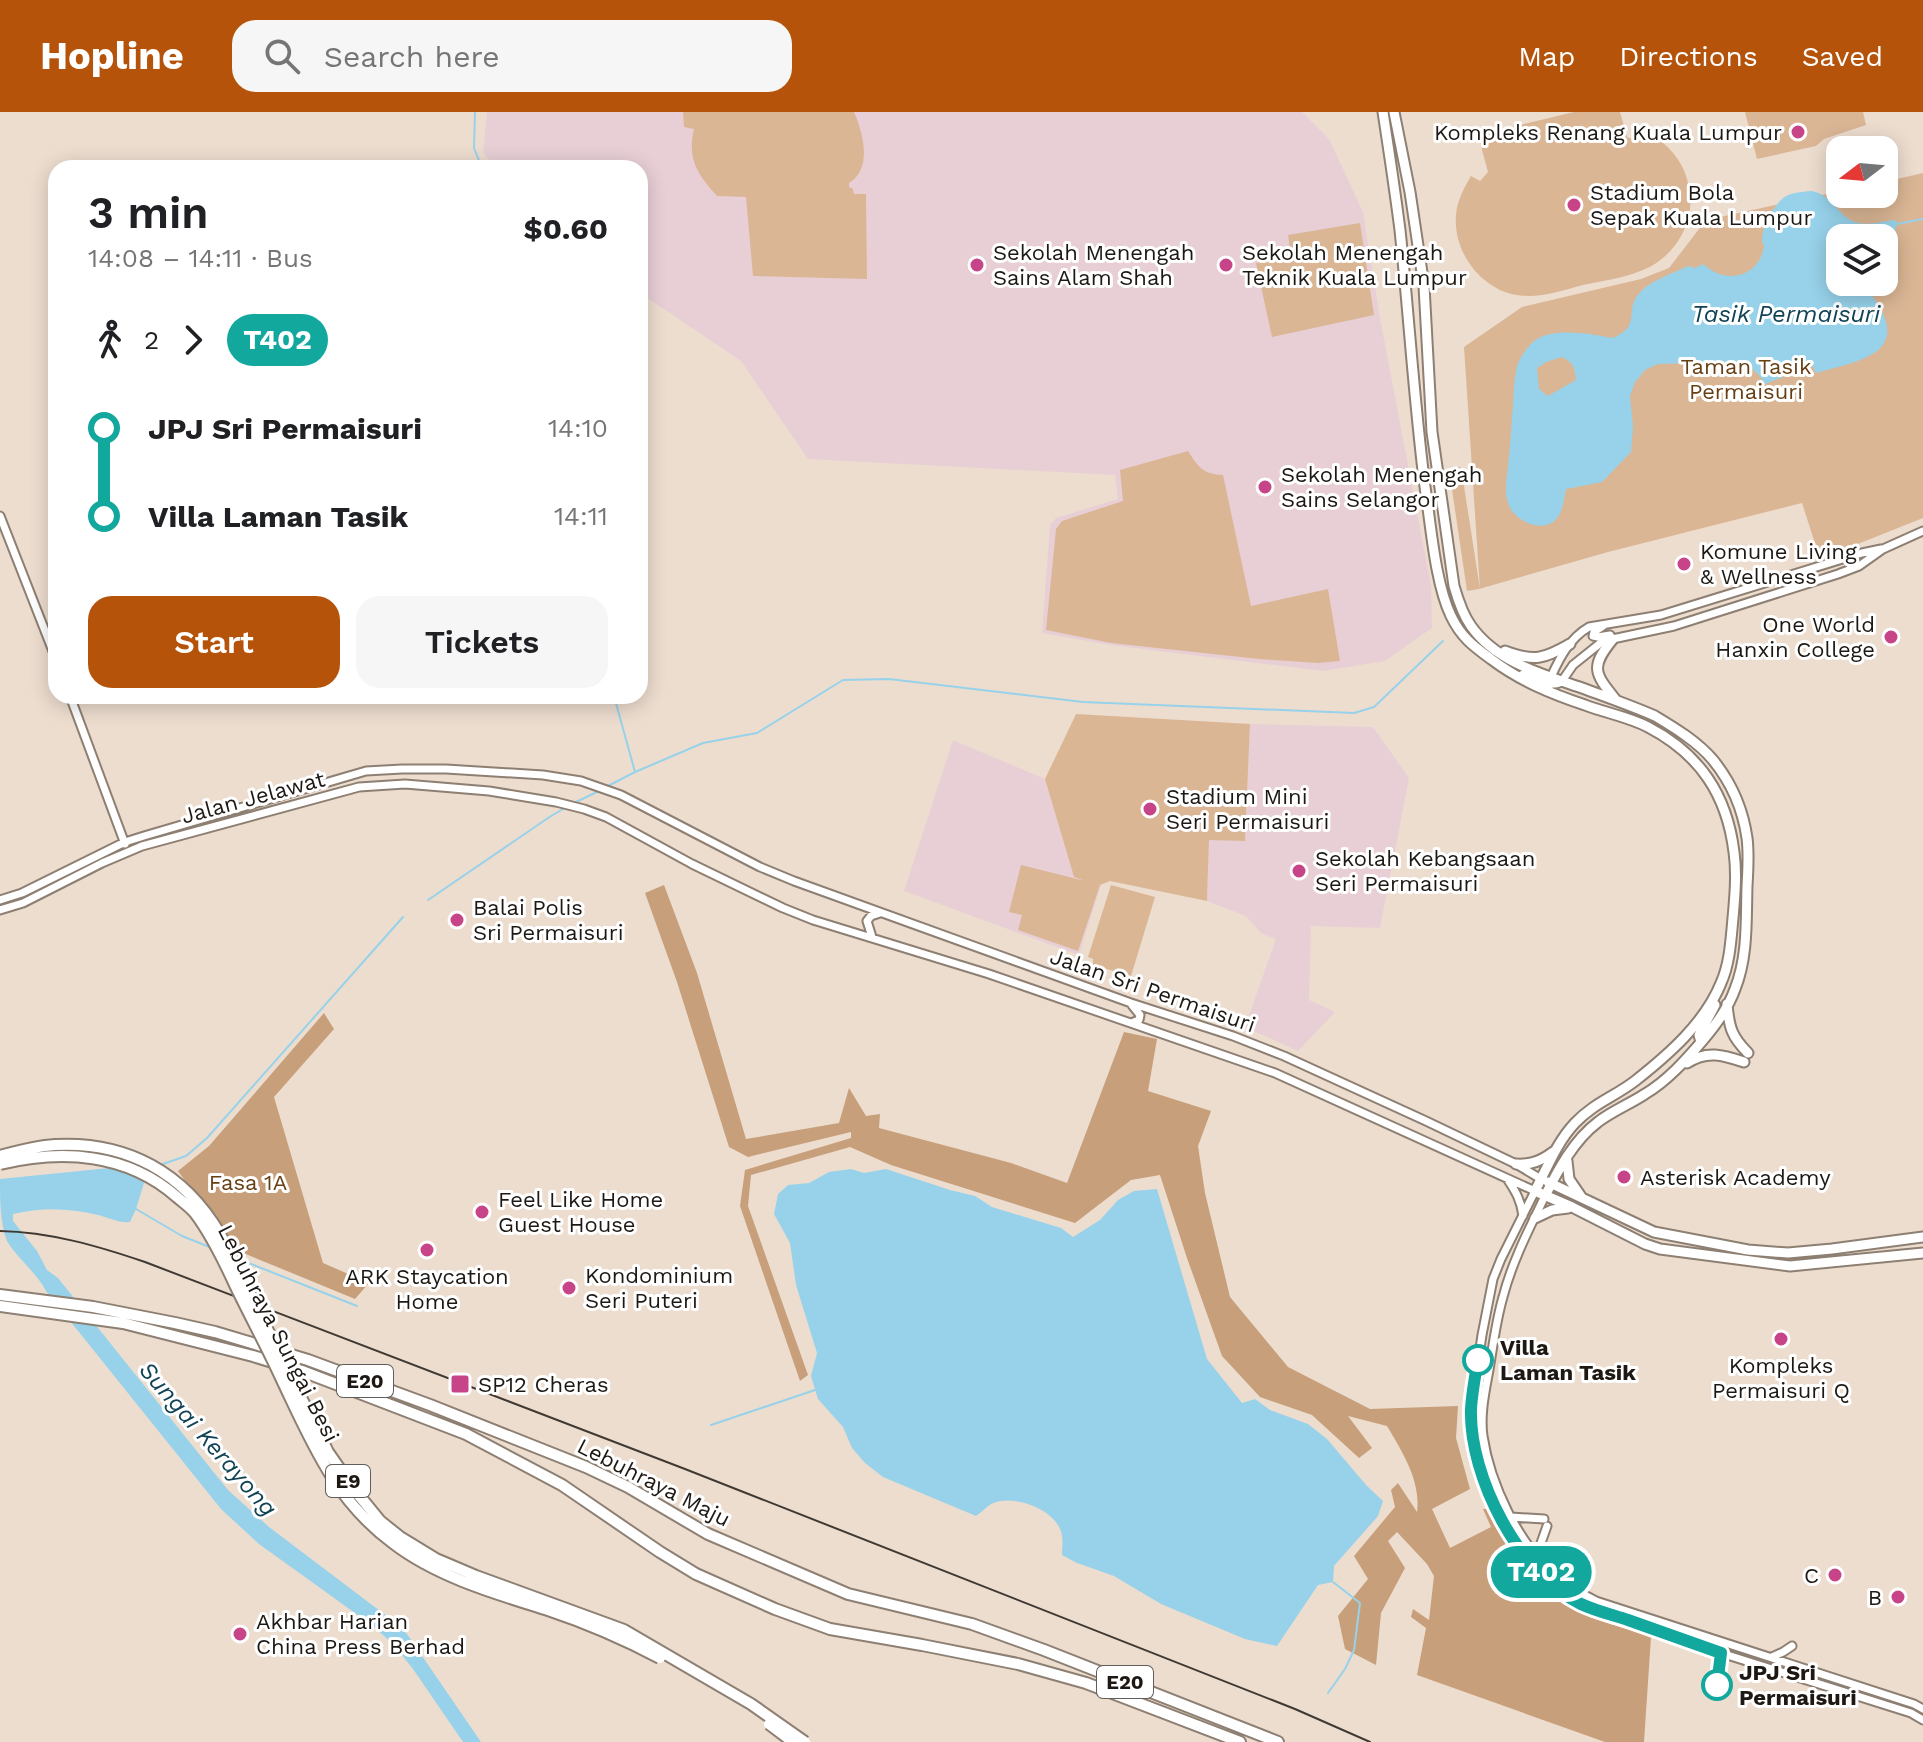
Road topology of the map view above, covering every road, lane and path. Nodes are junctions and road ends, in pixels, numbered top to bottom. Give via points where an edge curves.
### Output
1 (1383, 112) edge
2 (1396, 112) edge
3 (1415, 225) junction
4 (1400, 229) junction
5 (0, 516) edge
6 (1446, 529) junction
7 (1431, 531) junction
8 (1923, 531) edge
9 (1883, 549) junction
10 (1609, 623) junction
11 (1654, 630) junction
12 (48, 639) edge
13 (1613, 639) junction
14 (1487, 644) junction
15 (1570, 644) junction
16 (1505, 670) junction
17 (1556, 681) junction
18 (1616, 700) junction
19 (73, 704) edge
20 (1606, 712) junction
21 (402, 769) junction
22 (366, 771) junction
23 (490, 772) junction
24 (388, 785) junction
25 (489, 791) junction
26 (125, 842) junction
27 (128, 851) junction
28 (0, 900) edge
29 (0, 910) edge
30 (880, 913) junction
31 (872, 937) junction
32 (1721, 983) junction
33 (1131, 1003) junction
34 (1727, 1004) junction
35 (1131, 1023) junction
36 (1703, 1037) junction
37 (1669, 1076) junction
38 (1632, 1083) junction
39 (1555, 1151) junction
40 (0, 1156) edge
41 (1567, 1157) junction
42 (0, 1164) edge
43 (1516, 1164) junction
44 (1507, 1178) junction
45 (1541, 1179) junction
46 (1551, 1184) junction
47 (1535, 1191) junction
48 (1545, 1196) junction
49 (1582, 1198) junction
50 (1572, 1207) junction
51 (1523, 1216) junction
52 (1535, 1218) junction
53 (1920, 1238) edge
54 (1923, 1253) edge
55 (0, 1295) edge
56 (18, 1302) junction
57 (0, 1306) edge
58 (1511, 1517) junction
59 (1511, 1536) junction
60 (1522, 1540) junction
61 (1523, 1552) junction
62 (1541, 1563) junction
63 (1792, 1646) dead end
64 (1772, 1657) junction
65 (1920, 1706) edge
66 (1923, 1720) edge
67 (793, 1742) edge
68 (805, 1742) edge
69 (1240, 1742) edge
70 (1278, 1742) edge

1 - 4 main road
2 - 3 main road
3 - 4 main road
3 - 6 main road via 1432,432
4 - 7 main road
5 - 12 street
6 - 7 main road
6 - 14 main road via 1459,603
7 - 16 main road via 1451,616 1467,642
8 - 9 street
9 - 10 street via 1661,615
9 - 11 street via 1838,574
10 - 11 street via 1593,636
10 - 15 street via 1589,627
11 - 13 street
13 - 17 street via 1603,641
13 - 18 main road via 1597,667
14 - 15 main road via 1529,659
14 - 17 main road
15 - 17 street via 1561,654
16 - 17 main road via 1546,683
16 - 20 main road
17 - 18 main road
17 - 20 main road via 1561,690
18 - 34 main road via 1673,726 1713,759 1739,807 1747,838 1746,928 1740,974
19 - 26 street
20 - 32 main road via 1647,727 1687,754 1722,801 1735,866 1730,948
21 - 22 street, Jalan Sri Permaisuri
21 - 23 street, Jalan Sri Permaisuri
21 - 24 street
22 - 24 street via 383,777
22 - 26 street, Jalan Jelawat
23 - 25 street
23 - 30 street, Jalan Sri Permaisuri via 581,781 612,792 760,867
24 - 25 street, Jalan Sri Permaisuri
24 - 27 street, Jalan Jelawat via 359,787
25 - 31 street, Jalan Sri Permaisuri via 606,817 783,908
26 - 27 street
26 - 28 street, Jalan Jelawat
27 - 29 street, Jalan Jelawat
30 - 31 street via 867,921
30 - 33 street, Jalan Sri Permaisuri
31 - 35 street, Jalan Sri Permaisuri
32 - 36 main road
32 - 38 main road via 1684,1038
33 - 35 street via 1140,1015
33 - 43 street, Jalan Sri Permaisuri via 1284,1056
34 - 36 main road
34 - 37 main road via 1732,1033 1746,1058 1708,1054
35 - 44 street, Jalan Sri Permaisuri via 1275,1073
36 - 37 main road
36 - 38 main road via 1687,1041 1652,1075
37 - 41 main road via 1598,1121
38 - 39 main road via 1592,1106
39 - 43 main road via 1527,1165
39 - 45 main road
40 - 68 highway, Lebuhraya Sungai Besi / E9, bridge via 53,1145 91,1146 146,1162 179,1183 220,1234 328,1452 380,1521 436,1559 624,1630
41 - 46 main road
41 - 49 main road via 1569,1179
42 - 67 highway, Lebuhraya Sungai Besi / E9, bridge via 68,1155 135,1169 162,1184 194,1212 223,1261 329,1475 393,1544 476,1586 631,1642 740,1703
43 - 45 street, Jalan Sri Permaisuri
44 - 47 street, Jalan Sri Permaisuri
44 - 51 street
45 - 46 main road, Jalan Sri Permaisuri
45 - 47 main road
46 - 48 main road
46 - 49 main road, Jalan Sri Permaisuri
47 - 48 main road, Jalan Sri Permaisuri
47 - 51 street
48 - 50 main road, Jalan Sri Permaisuri
48 - 52 street
49 - 53 main road, Jalan Sri Permaisuri via 1667,1235 1748,1250 1788,1253
50 - 52 main road
50 - 54 main road, Jalan Sri Permaisuri via 1660,1249 1776,1265
51 - 59 street via 1493,1279 1471,1410 1486,1491
52 - 58 street via 1502,1300 1483,1405 1487,1459
55 - 56 highway, Lebuhraya Maju / E20
56 - 57 highway, Lebuhraya Maju / E20
56 - 69 highway, Lebuhraya Maju / E20 via 238,1352 466,1434 562,1485 696,1574 830,1629 1018,1664 1086,1683
56 - 70 highway, Lebuhraya Maju / E20 via 118,1312 223,1334 308,1360 586,1467 708,1534 848,1594 987,1629
58 - 60 street
58 - 62 street via 1546,1522
59 - 60 street
59 - 61 street
60 - 61 street
60 - 62 street
61 - 66 street via 1553,1585 1583,1605
62 - 64 street via 1596,1601
63 - 64 street
64 - 65 street

